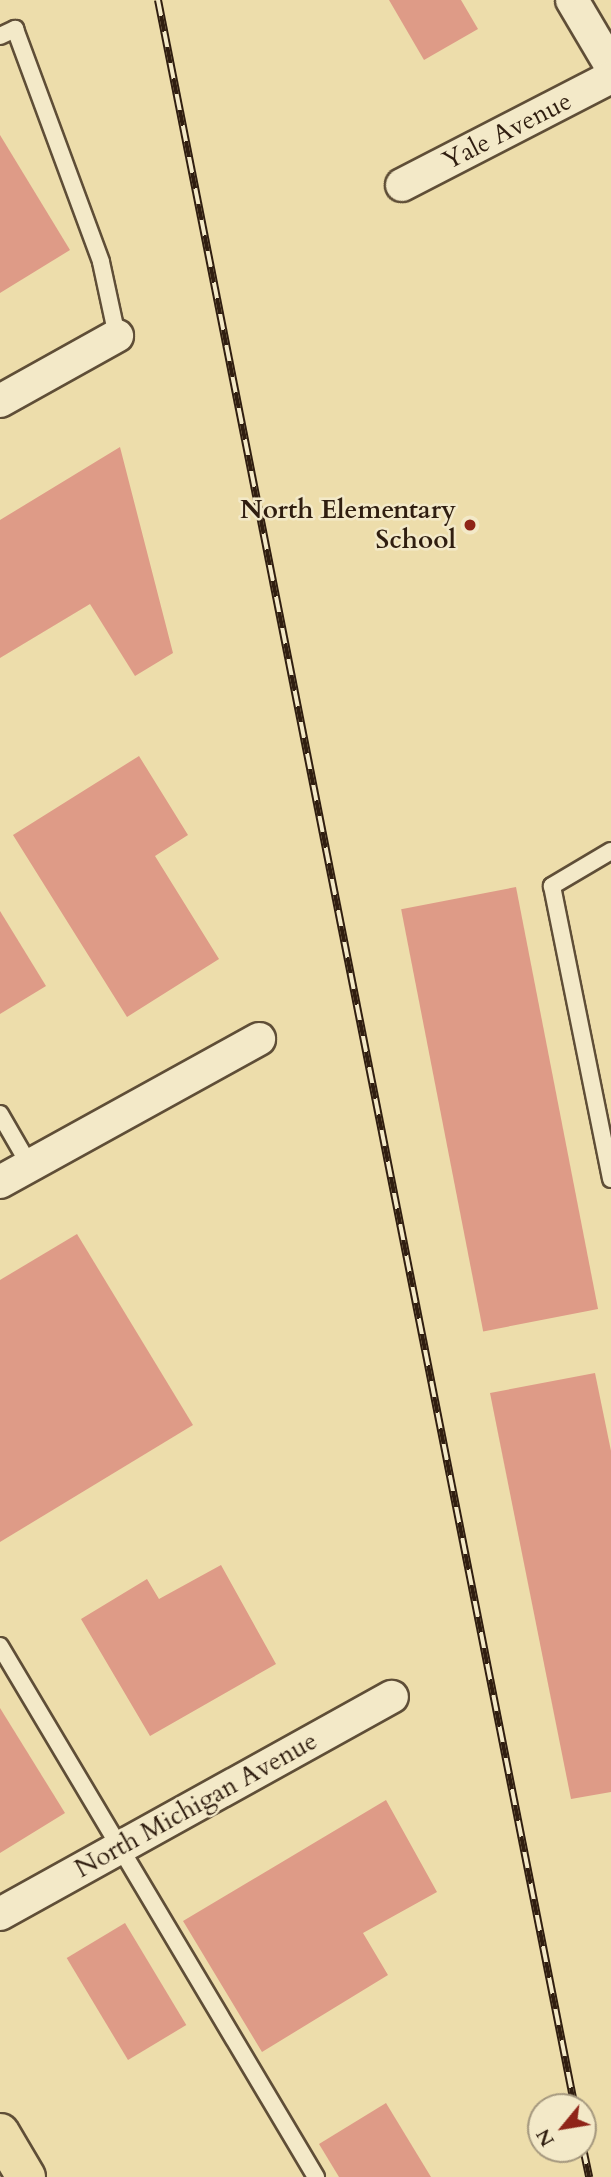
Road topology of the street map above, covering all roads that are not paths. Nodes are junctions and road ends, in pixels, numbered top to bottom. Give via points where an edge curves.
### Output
1 (572, 0) edge
2 (0, 36) edge
3 (611, 66) edge
4 (611, 77) edge
5 (402, 185) dead end
6 (117, 336) joint
7 (0, 401) edge
8 (611, 851) edge
9 (259, 1039) dead end
10 (0, 1114) edge
11 (30, 1166) junction
12 (611, 1179) edge
13 (0, 1182) edge
14 (0, 1646) edge
15 (391, 1697) dead end
16 (120, 1846) junction
17 (2, 1910) edge
18 (0, 2133) edge
19 (26, 2177) edge
20 (316, 2177) edge

1 - 3 street
2 - 6 lane via 15,29 101,262
4 - 5 street, Yale Avenue
6 - 7 street
8 - 12 lane via 552,886
9 - 11 street
10 - 11 lane
11 - 13 street
14 - 16 lane
15 - 16 street, North Michigan Avenue
16 - 17 street, North Michigan Avenue
16 - 20 lane
18 - 19 main road

